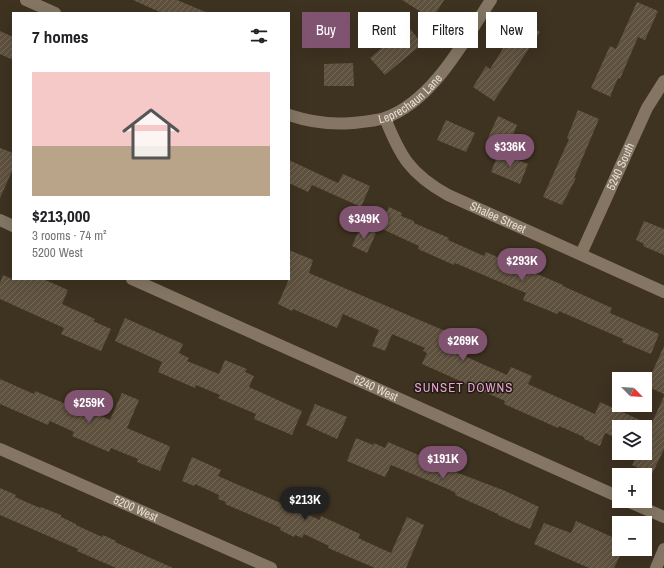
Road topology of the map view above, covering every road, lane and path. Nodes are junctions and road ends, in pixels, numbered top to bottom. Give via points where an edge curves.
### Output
1 (26, 0) edge
2 (491, 0) edge
3 (53, 12) edge
4 (664, 81) edge
5 (290, 115) edge
6 (385, 118) junction
7 (0, 220) edge
8 (12, 226) edge
9 (581, 254) junction
10 (134, 280) edge
11 (664, 292) edge
12 (0, 448) edge
13 (612, 494) edge
14 (642, 508) edge
15 (664, 518) edge
16 (664, 549) edge
17 (271, 568) edge
18 (656, 568) edge

1 - 3 street
2 - 6 street, Leprechaun Lane via 448,65 427,90
4 - 9 street, 5240 South via 647,108
5 - 6 street, Leprechaun Lane via 320,123 342,124
6 - 9 street, Shalee Street via 405,160 418,176 431,186
7 - 8 street
9 - 11 street, Shalee Street
10 - 13 street, 5240 West
12 - 17 street, 5200 West
14 - 15 street
16 - 18 street

